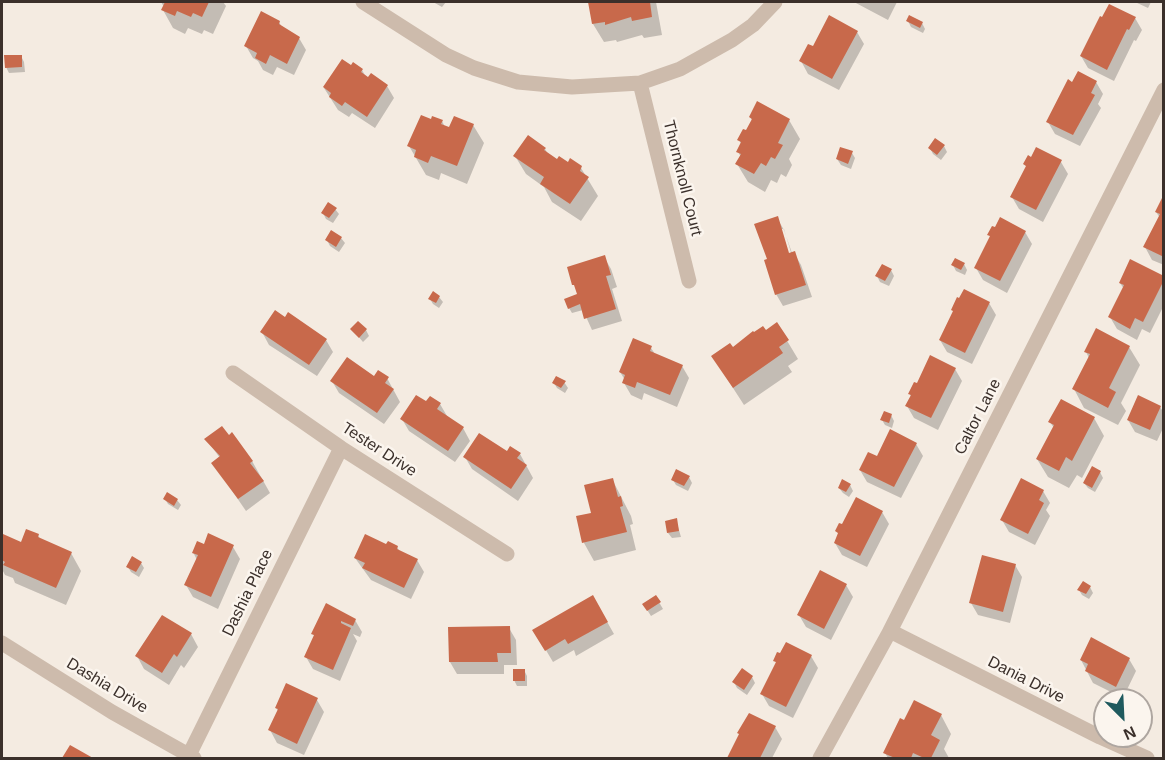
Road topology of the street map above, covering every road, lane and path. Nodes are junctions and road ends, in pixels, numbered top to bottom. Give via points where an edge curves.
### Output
1 (363, 2) edge
2 (775, 2) edge
3 (640, 83) junction
4 (1164, 90) edge
5 (689, 281) dead end
6 (233, 373) dead end
7 (341, 448) junction
8 (507, 554) dead end
9 (890, 631) junction
10 (2, 643) edge
11 (191, 757) edge
12 (820, 759) edge
13 (1147, 759) edge

1 - 3 street via 446,55 495,76 572,87
2 - 3 street via 732,40 680,69
3 - 5 street, Thornknoll Court
4 - 9 street, Caltor Lane
6 - 7 street, Tester Drive
7 - 8 street, Tester Drive
7 - 11 street, Dashia Place
9 - 12 street, Caltor Lane
9 - 13 street, Dania Drive
10 - 11 street, Dashia Drive

